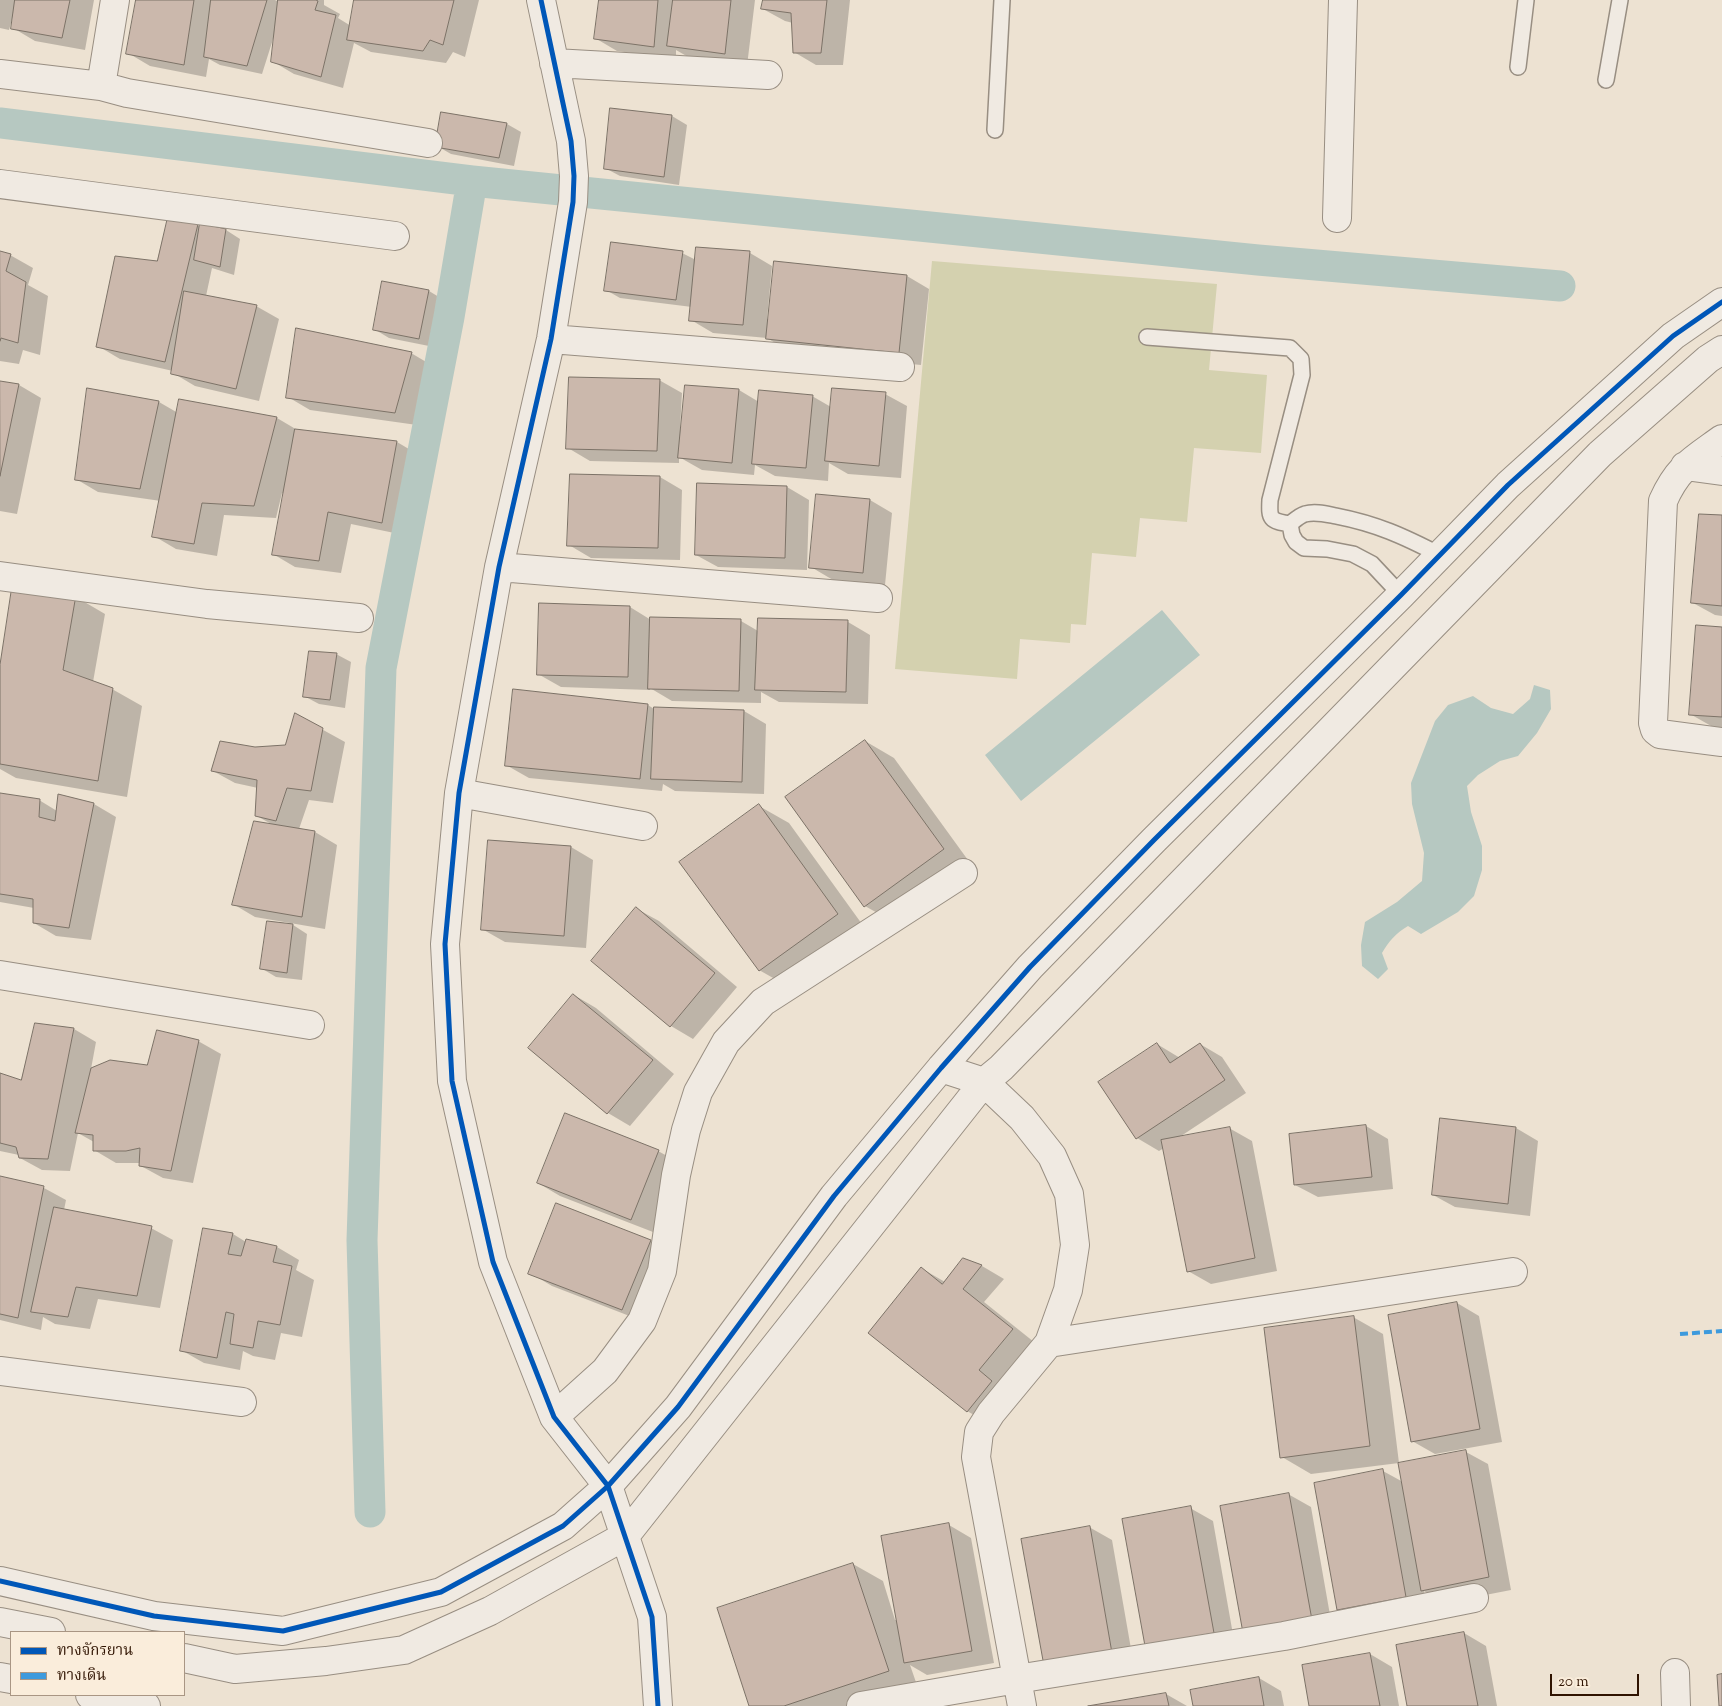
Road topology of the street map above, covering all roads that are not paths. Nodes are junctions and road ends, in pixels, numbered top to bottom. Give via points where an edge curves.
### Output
1 (115, 0) edge
2 (541, 0) edge
3 (1002, 0) edge
4 (1343, 0) edge
5 (1526, 0) edge
6 (1620, 0) edge
7 (554, 63) junction
8 (1518, 67) dead end
9 (0, 74) edge
10 (768, 75) dead end
11 (1606, 80) dead end
12 (101, 86) junction
13 (995, 130) dead end
14 (428, 143) dead end
15 (0, 184) edge
16 (1337, 218) dead end
17 (395, 236) dead end
18 (1722, 302) edge
19 (1146, 337) dead end
20 (550, 339) junction
21 (1722, 350) edge
22 (900, 367) dead end
23 (1722, 439) edge
24 (1684, 466) junction
25 (1722, 471) edge
26 (1290, 524) junction
27 (1440, 555) junction
28 (499, 567) junction
29 (0, 576) edge
30 (1401, 595) junction
31 (878, 598) dead end
32 (359, 618) dead end
33 (1722, 742) edge
34 (459, 793) junction
35 (643, 826) dead end
36 (963, 873) dead end
37 (0, 975) edge
38 (310, 1025) dead end
39 (940, 1068) junction
40 (984, 1082) junction
41 (1513, 1272) dead end
42 (1049, 1343) junction
43 (0, 1372) edge
44 (242, 1402) dead end
45 (554, 1417) junction
46 (608, 1486) junction
47 (625, 1536) junction
48 (0, 1581) edge
49 (1474, 1598) dead end
50 (0, 1622) edge
51 (46, 1631) edge
52 (185, 1658) edge
53 (1675, 1673) dead end
54 (1017, 1679) junction
55 (95, 1696) edge
56 (146, 1706) edge
57 (658, 1706) edge
58 (861, 1706) edge
59 (1022, 1706) edge
60 (1676, 1706) edge

1 - 12 street
2 - 7 street
3 - 13 lane
4 - 16 street
5 - 8 lane
6 - 11 lane
7 - 10 street
7 - 20 street via 571,141 574,176 573,202
9 - 12 street
12 - 14 street
15 - 17 street
18 - 27 street via 1673,336 1508,486
19 - 26 lane via 1290,348 1300,359 1302,375 1269,513 1275,522
20 - 22 street
20 - 28 street
21 - 40 street via 1600,454
23 - 24 street
24 - 25 street
24 - 33 street via 1663,501 1653,723 1660,734
26 - 27 lane via 1297,517 1317,512 1364,521
26 - 30 lane via 1296,542 1304,548 1353,554 1372,564
27 - 30 street
28 - 31 street
28 - 34 street
29 - 32 street via 207,604
30 - 39 street via 1037,960
34 - 35 street
34 - 45 street via 445,944 452,1081 493,1262
36 - 45 street via 763,1002 726,1042 698,1092 686,1130 662,1270 642,1320 605,1371
37 - 38 street
39 - 40 street
39 - 46 street via 834,1196 678,1407
40 - 42 street via 1022,1118 1052,1156 1069,1194 1075,1245 1068,1290
40 - 47 street
41 - 42 street
42 - 54 street via 991,1413 979,1432 976,1457
43 - 44 street
45 - 46 street
46 - 47 street
46 - 48 street via 563,1526 441,1592 283,1631 154,1616
47 - 52 street via 490,1611 404,1650 235,1669
47 - 57 street via 652,1617
49 - 54 street via 1284,1636
50 - 51 street
53 - 60 street
54 - 58 street
54 - 59 street
55 - 56 street

